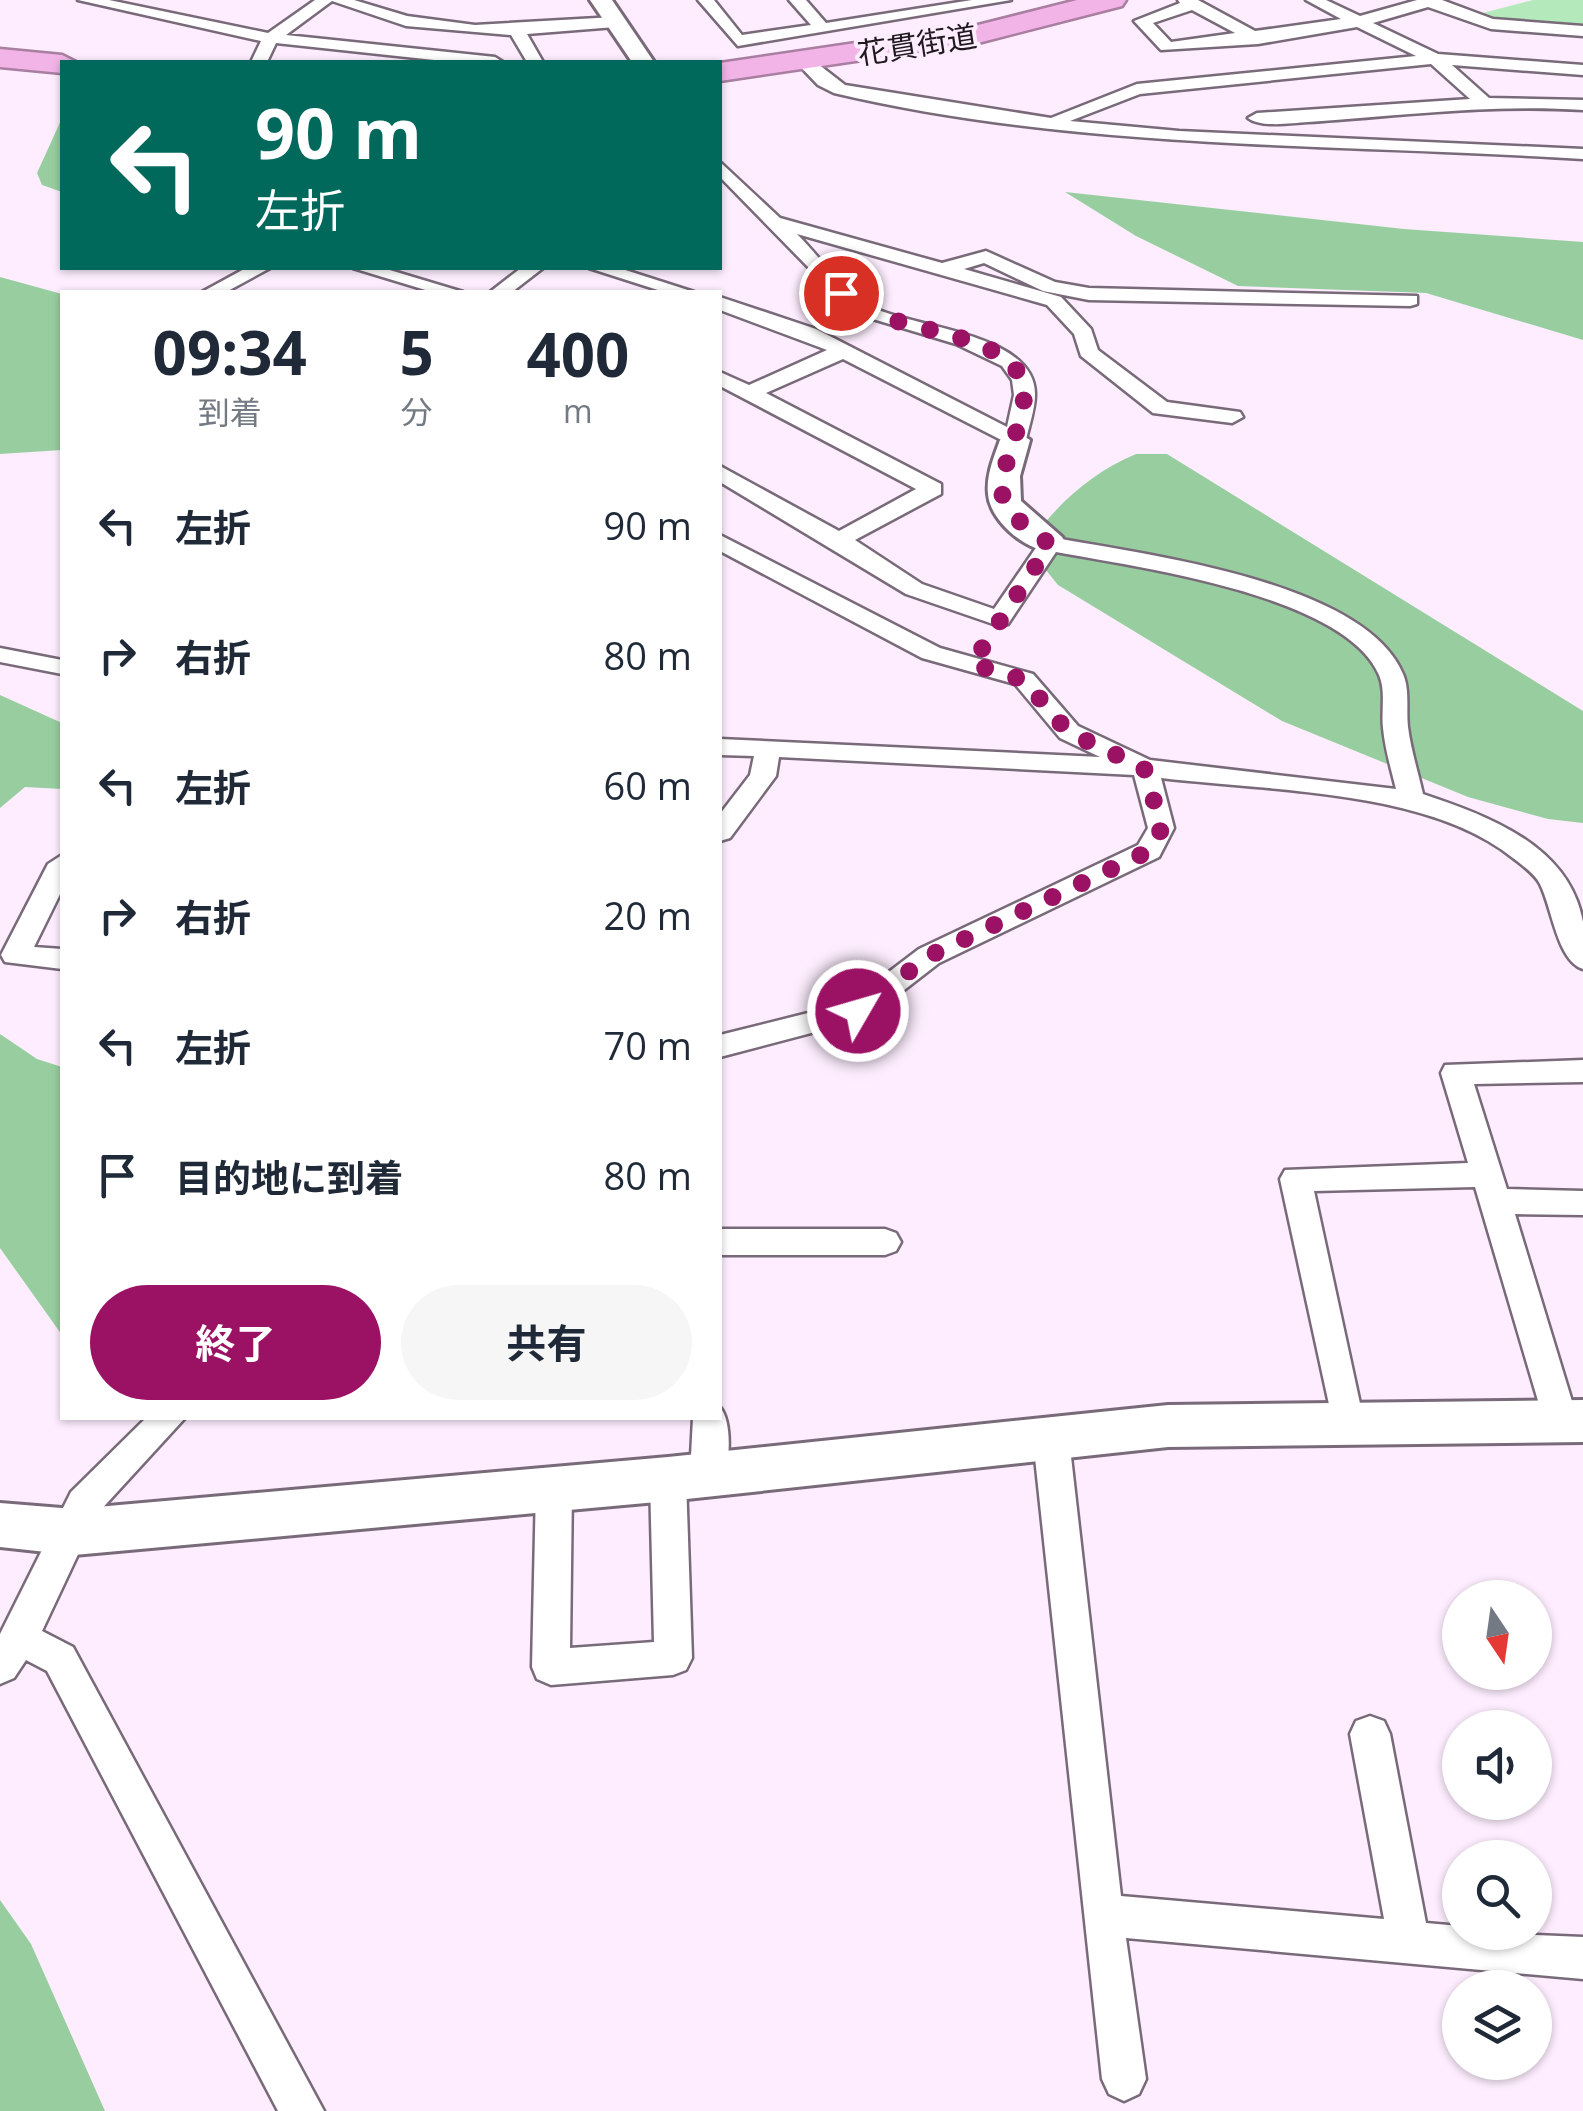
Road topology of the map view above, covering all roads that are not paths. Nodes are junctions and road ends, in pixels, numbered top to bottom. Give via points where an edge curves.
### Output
1 (86, 0) edge
2 (325, 0) edge
3 (339, 0) edge
4 (601, 0) edge
5 (706, 0) edge
6 (797, 0) edge
7 (1003, 0) edge
8 (1112, 0) edge
9 (1314, 0) edge
10 (1432, 1) edge
11 (1190, 2) edge
12 (615, 22) junction
13 (1359, 22) junction
14 (822, 28) junction
15 (516, 30) junction
16 (1583, 31) edge
17 (1256, 36) junction
18 (271, 38) junction
19 (1270, 48) dead end
20 (0, 58) edge
21 (260, 60) edge
22 (476, 60) edge
23 (534, 60) edge
24 (642, 60) edge
25 (1284, 60) dead end
26 (1435, 60) junction
27 (803, 62) junction
28 (60, 64) edge
29 (1583, 70) edge
30 (722, 72) edge
31 (1299, 73) junction
32 (1218, 81) junction
33 (1485, 103) junction
34 (1583, 104) edge
35 (1232, 105) dead end
36 (1053, 122) junction
37 (1246, 138) junction
38 (1583, 154) edge
39 (722, 169) edge
40 (770, 221) junction
41 (946, 268) junction
42 (256, 270) edge
43 (371, 270) edge
44 (530, 270) edge
45 (605, 270) edge
46 (216, 290) edge
47 (446, 290) edge
48 (503, 290) edge
49 (677, 290) edge
50 (1410, 300) dead end
51 (722, 304) edge
52 (843, 351) junction
53 (722, 379) edge
54 (749, 393) junction
55 (1232, 417) dead end
56 (1015, 440) junction
57 (722, 474) edge
58 (839, 540) junction
59 (722, 543) edge
60 (1050, 544) junction
61 (999, 619) junction
62 (0, 655) edge
63 (972, 664) junction
64 (60, 666) edge
65 (722, 747) edge
66 (768, 748) junction
67 (1144, 768) junction
68 (1411, 799) junction
69 (722, 829) edge
70 (60, 868) edge
71 (60, 959) edge
72 (1583, 959) edge
73 (722, 1045) edge
74 (1583, 1072) edge
75 (1490, 1188) junction
76 (1583, 1203) edge
77 (722, 1242) edge
78 (885, 1242) dead end
79 (166, 1420) edge
80 (709, 1420) edge
81 (1572, 1421) edge
82 (1346, 1422) junction
83 (1051, 1439) junction
84 (688, 1477) junction
85 (554, 1488) junction
86 (0, 1525) edge
87 (74, 1532) junction
88 (10, 1652) edge
89 (1370, 1734) dead end
90 (1102, 1915) junction
91 (1409, 1942) junction
92 (1583, 1958) edge
93 (1124, 2080) dead end
94 (302, 2111) edge

1 - 18 street
2 - 18 street
3 - 15 street via 401,21
4 - 12 street
5 - 14 street via 738,41
6 - 14 street
7 - 14 street
8 - 27 highway, 花貫街道 via 978,34
9 - 13 street
10 - 13 street
10 - 16 street via 1491,24
11 - 17 street
11 - 17 street via 1142,21 1168,46
12 - 15 street
12 - 24 street
13 - 17 street
13 - 26 street
15 - 23 street
17 - 19 street
18 - 21 street
18 - 22 street
20 - 28 highway
25 - 31 street
26 - 29 street
26 - 31 street
26 - 33 street
27 - 30 highway, 花貫街道
27 - 36 street via 840,89
31 - 32 street
32 - 35 street
32 - 36 street via 1137,88
33 - 34 street
33 - 37 street via 1332,118 1240,118
36 - 37 street
37 - 38 street
39 - 40 street
40 - 41 street
40 - 56 street via 860,309 963,340 1009,362 1025,395
41 - 50 street via 986,257 1050,287 1088,294
41 - 55 street via 1054,301 1084,332 1088,352 1161,408
42 - 46 street
43 - 47 street
44 - 48 street
45 - 49 street
51 - 52 street
52 - 54 street
52 - 56 street
53 - 54 street
54 - 58 street via 933,489
56 - 60 street via 1000,483 1002,500 1008,513
57 - 58 street
58 - 61 street via 914,589
59 - 63 street via 931,653
60 - 61 street
60 - 68 street via 1257,588 1337,618 1366,638 1392,674
61 - 63 street
62 - 64 street
63 - 67 street via 1024,680 1068,732
65 - 66 street
66 - 67 street
66 - 69 street via 764,776
67 - 68 street
67 - 73 street via 1162,828 1149,851 929,956 858,1011
68 - 72 street via 1474,821 1551,876
70 - 71 street via 15,955
74 - 75 street via 1456,1073
75 - 76 street
75 - 81 street
75 - 82 street via 1296,1180
77 - 78 street
79 - 87 street via 84,1503
80 - 84 street
81 - 82 street
82 - 83 street via 1185,1425
83 - 84 street
83 - 90 street
84 - 85 street
84 - 85 street via 673,1658 551,1667
85 - 87 street
86 - 87 street
87 - 88 street
88 - 94 street via 60,1659
89 - 91 street
90 - 91 street
90 - 93 street
91 - 92 street

